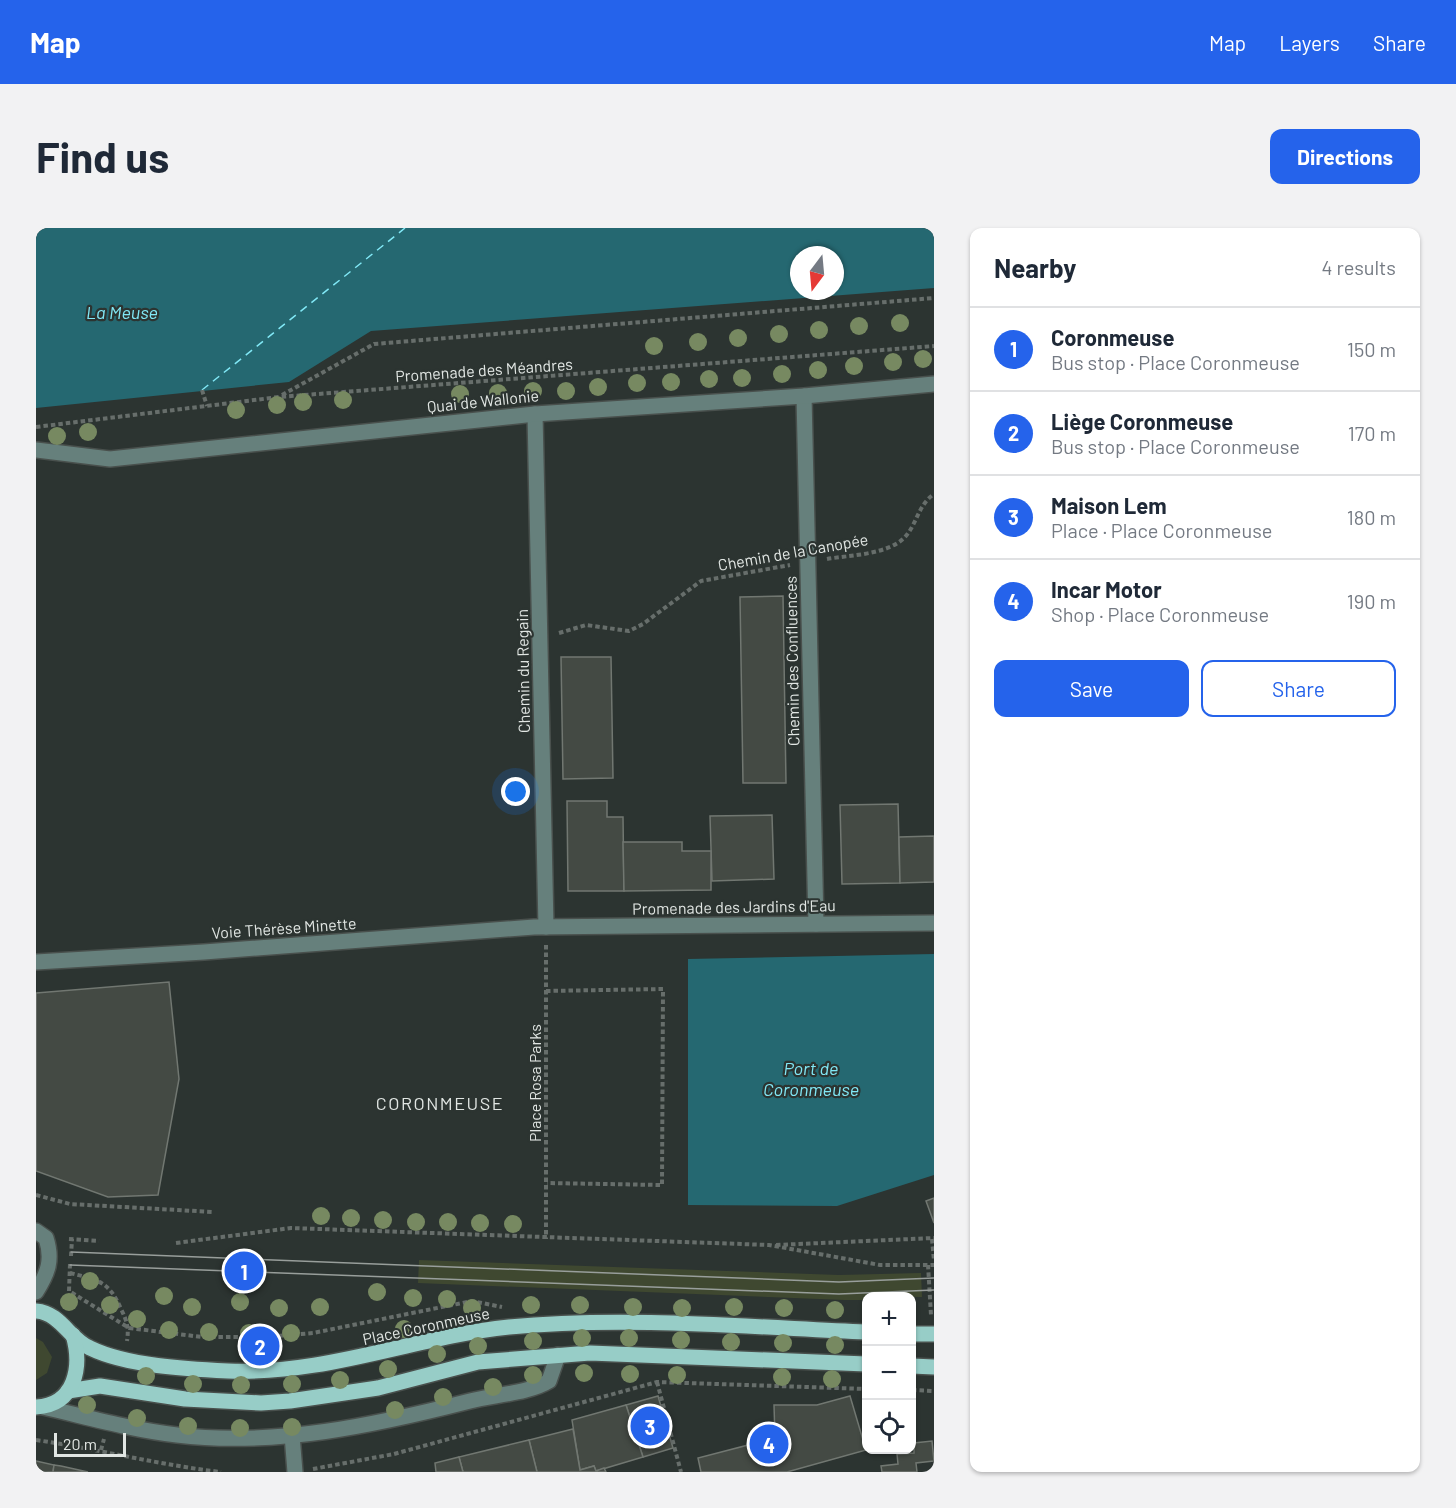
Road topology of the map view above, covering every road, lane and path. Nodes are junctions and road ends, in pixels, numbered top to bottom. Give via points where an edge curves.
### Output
1 (934, 298) edge
2 (934, 346) edge
3 (934, 384) edge
4 (202, 390) dead end
5 (804, 396) junction
6 (279, 397) junction
7 (207, 406) junction
8 (535, 414) junction
9 (36, 427) edge
10 (36, 450) edge
11 (934, 494) edge
12 (808, 562) junction
13 (540, 638) junction
14 (934, 923) edge
15 (816, 924) junction
16 (540, 927) junction
17 (36, 962) edge
18 (546, 991) junction
19 (547, 1183) junction
20 (36, 1195) edge
21 (213, 1212) dead end
22 (36, 1230) edge
23 (72, 1239) dead end
24 (546, 1239) junction
25 (933, 1239) edge
26 (176, 1244) dead end
27 (769, 1245) junction
28 (934, 1263) edge
29 (928, 1265) junction
30 (70, 1273) junction
31 (36, 1292) edge
32 (510, 1308) dead end
33 (36, 1311) edge
34 (129, 1328) junction
35 (862, 1332) edge
36 (916, 1334) edge
37 (932, 1334) edge
38 (73, 1335) junction
39 (558, 1355) junction
40 (862, 1364) edge
41 (916, 1366) edge
42 (934, 1367) edge
43 (657, 1382) junction
44 (862, 1389) edge
45 (916, 1390) edge
46 (68, 1391) junction
47 (934, 1391) edge
48 (39, 1407) edge
49 (292, 1435) junction
50 (36, 1440) edge
51 (221, 1472) edge
52 (295, 1472) edge
53 (681, 1472) edge

1 - 6 path via 374,344
2 - 6 path, Promenade des Méandres
3 - 5 street, Quai de Wallonie
4 - 7 path
5 - 8 street, Quai de Wallonie
5 - 12 street, Chemin des Confluences
6 - 7 path, Promenade des Méandres
7 - 9 path, Promenade des Méandres
8 - 10 street, Quai de Wallonie via 110,459
8 - 13 street, Chemin du Regain
11 - 12 path, Chemin de la Canopée via 922,506 905,537 895,544
12 - 13 path, Chemin de la Canopée via 701,581 629,631 586,625
12 - 15 street, Chemin des Confluences
13 - 16 street, Chemin du Regain
14 - 15 street, Promenade des Jardins d'Eau
15 - 16 street, Promenade des Jardins d'Eau
16 - 17 street, Voie Thérèse Minette
16 - 18 path, Place Rosa Parks
18 - 19 path, Place Rosa Parks
18 - 19 path via 663,988 662,1185
19 - 24 path, Place Rosa Parks
20 - 21 path via 70,1204
22 - 31 street via 46,1238 51,1258
23 - 30 path
24 - 26 path via 291,1228
24 - 27 path
25 - 27 path
25 - 28 path
27 - 29 path via 880,1265
28 - 29 path
29 - 37 path
30 - 34 path via 107,1286 115,1294
30 - 34 path via 69,1291
32 - 34 path via 472,1301 312,1333 266,1337 202,1337
33 - 38 main road, Place Coronmeuse via 61,1321
35 - 38 main road, Place Coronmeuse via 580,1323 473,1331 314,1367 230,1371 124,1358 92,1349
36 - 37 main road
38 - 46 main road via 79,1354 77,1373
39 - 40 main road
39 - 46 main road via 478,1362 378,1388 290,1401 185,1399 100,1386
39 - 49 street via 549,1382 540,1387 370,1424
41 - 42 main road
43 - 44 path
43 - 52 path via 394,1454
43 - 53 path
45 - 47 path
46 - 48 main road
48 - 49 street via 177,1435
49 - 52 street
50 - 51 path

